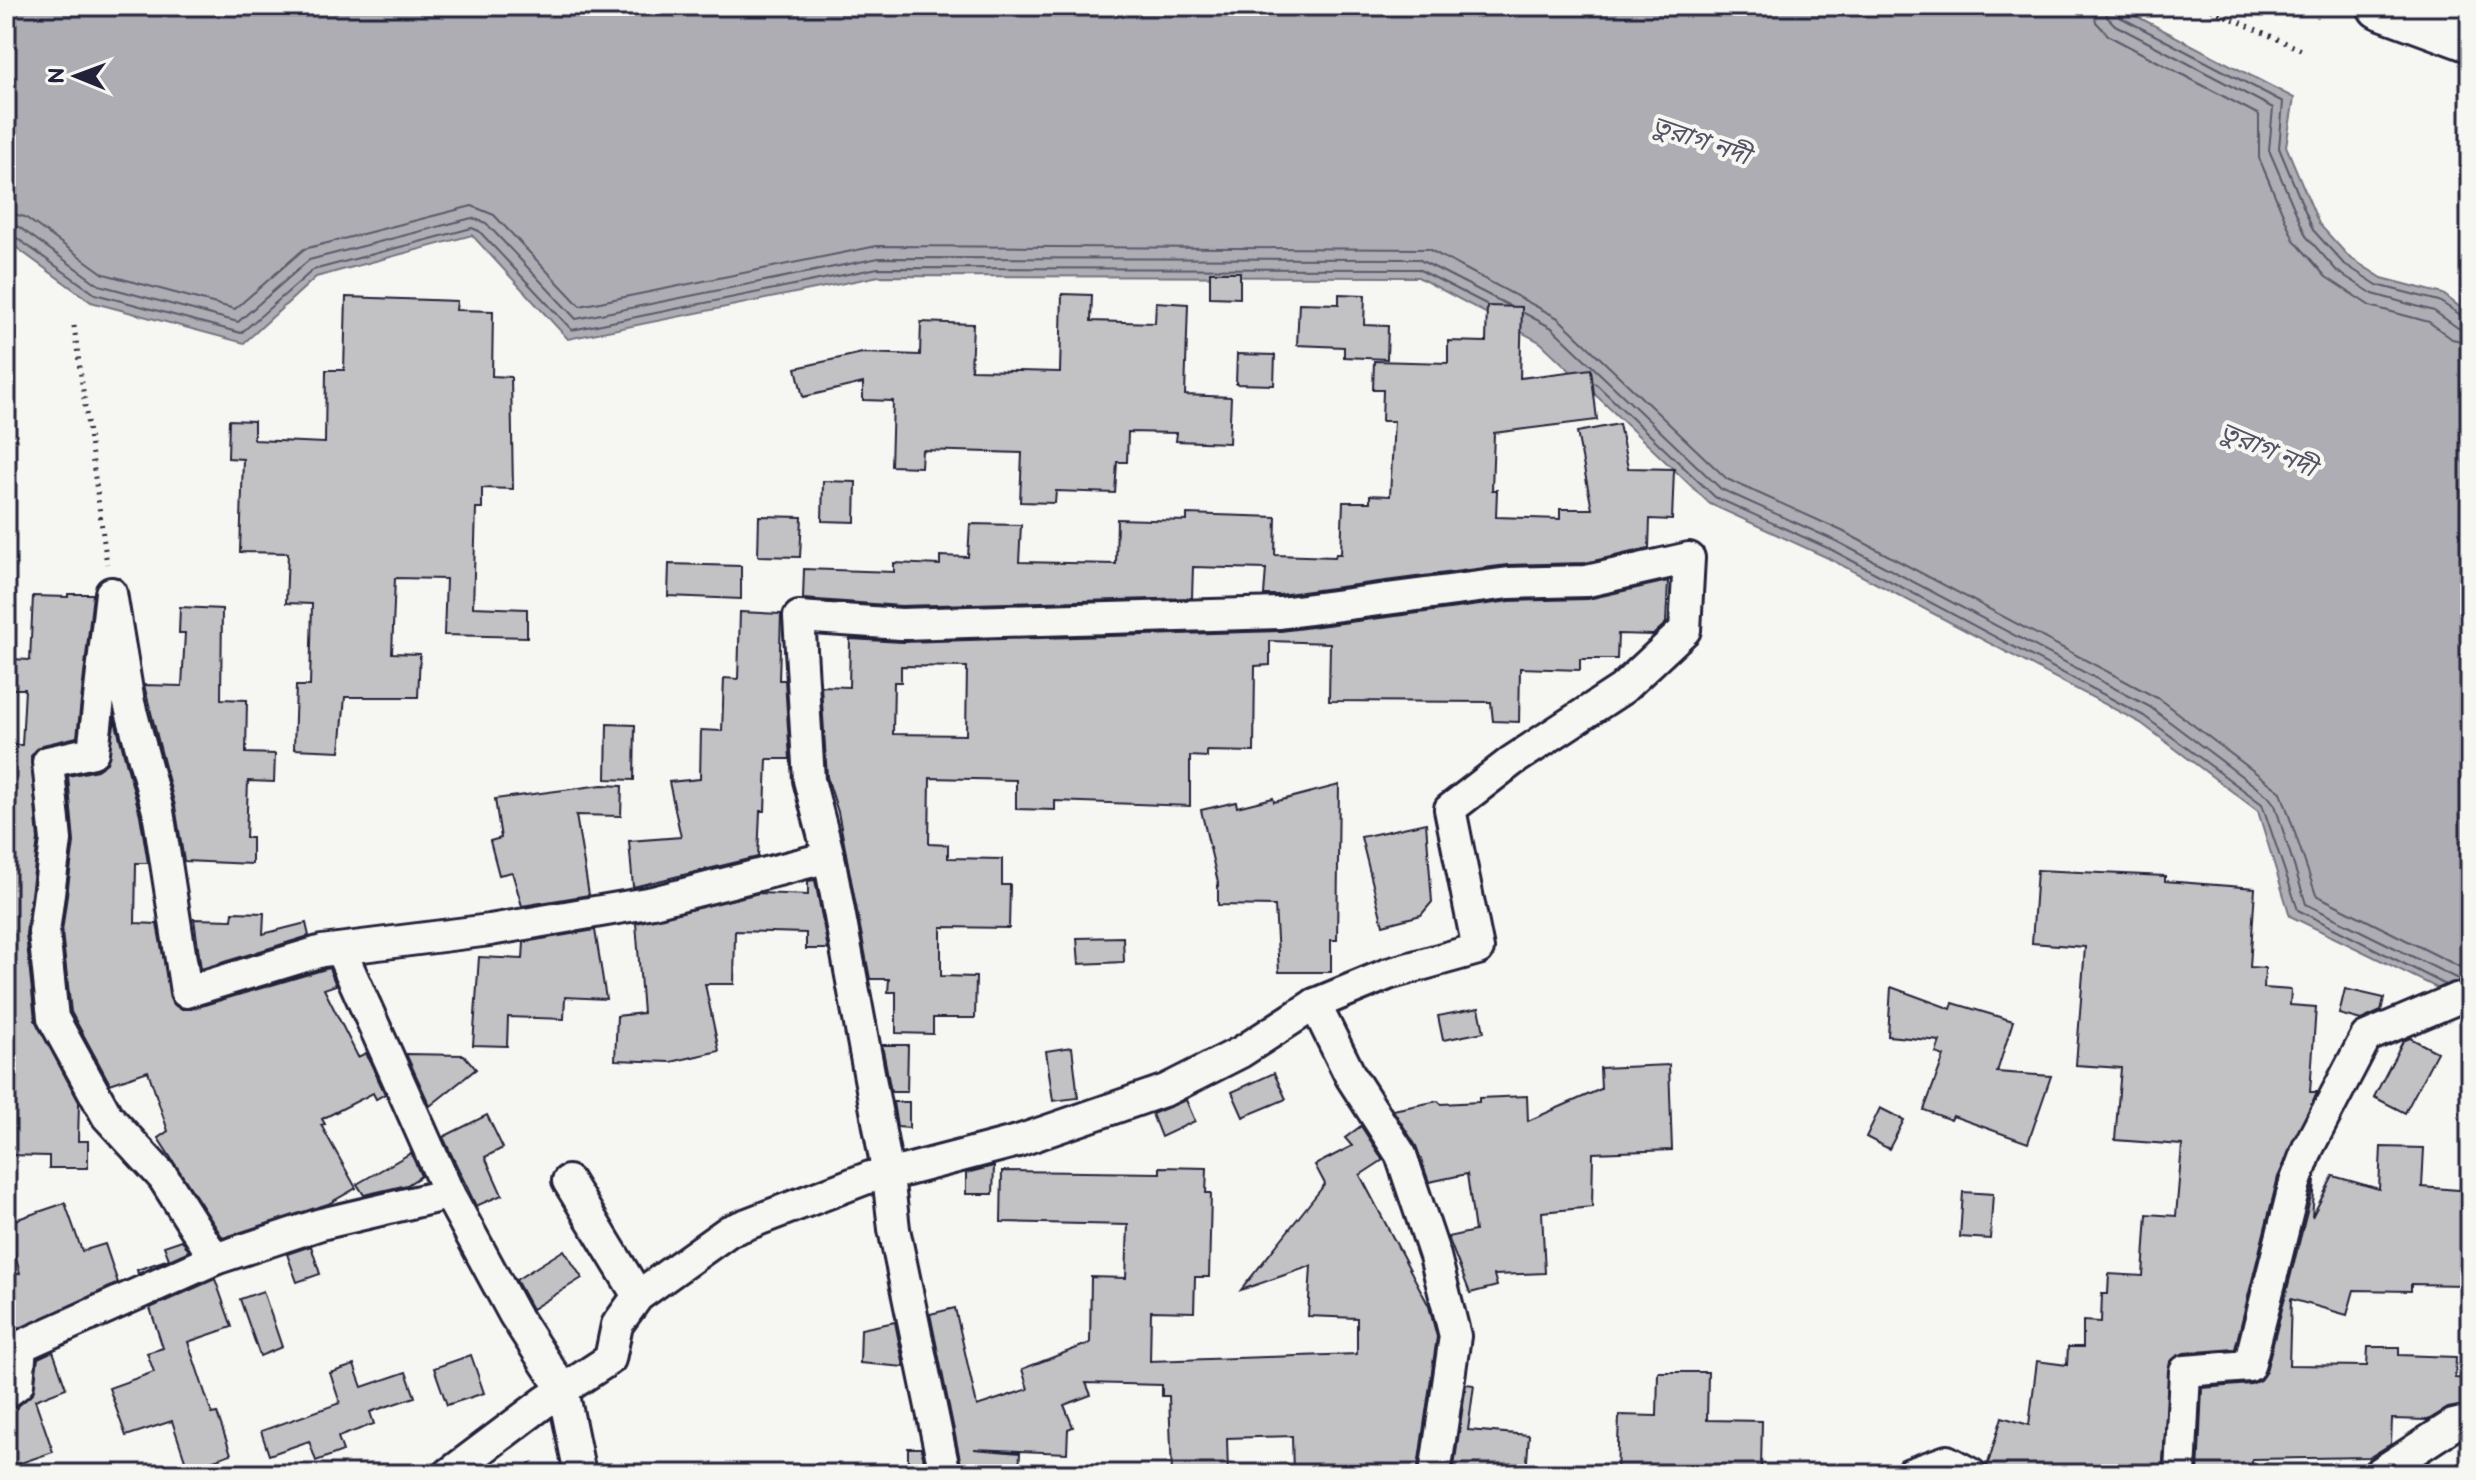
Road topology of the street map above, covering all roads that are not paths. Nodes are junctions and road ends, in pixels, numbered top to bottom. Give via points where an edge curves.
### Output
1 (2380, 6) edge
2 (2470, 39) edge
3 (829, 857) junction
4 (340, 949) junction
5 (2456, 999) dead end
6 (1315, 1004) junction
7 (888, 1175) junction
8 (568, 1181) dead end
9 (449, 1194) junction
10 (215, 1259) junction
11 (638, 1296) junction
12 (563, 1390) junction
13 (6, 1393) edge
14 (2470, 1421) edge
15 (2420, 1462) edge
16 (449, 1474) edge
17 (580, 1474) edge
18 (945, 1474) edge
19 (1435, 1474) edge
20 (1910, 1474) edge
21 (1971, 1474) edge
22 (2180, 1474) edge
23 (2378, 1474) edge

1 - 2 highway
3 - 4 street via 653,902
3 - 6 street via 809,780 799,617 901,624 1280,613 1509,583 1587,581 1689,558 1685,630 1622,689 1450,809 1478,949 1388,974
3 - 7 street
4 - 9 street
4 - 10 street via 186,992 158,811 129,703 111,593 93,752 48,762 56,840 44,932 53,1018 107,1116 163,1177
5 - 22 street via 2366,1037 2299,1171 2249,1366 2185,1371
6 - 7 street via 1241,1052 1166,1090 1018,1141
6 - 19 street via 1351,1077 1401,1155 1449,1309 1455,1336
7 - 11 street via 870,1177 729,1231
7 - 18 street via 894,1229
8 - 11 street
9 - 10 street via 321,1224
9 - 12 street via 514,1314
10 - 13 street via 21,1346 18,1384
11 - 12 street via 617,1325 610,1359
12 - 16 street
12 - 17 street
14 - 15 street via 2453,1425
15 - 23 street
20 - 21 street via 1947,1461

